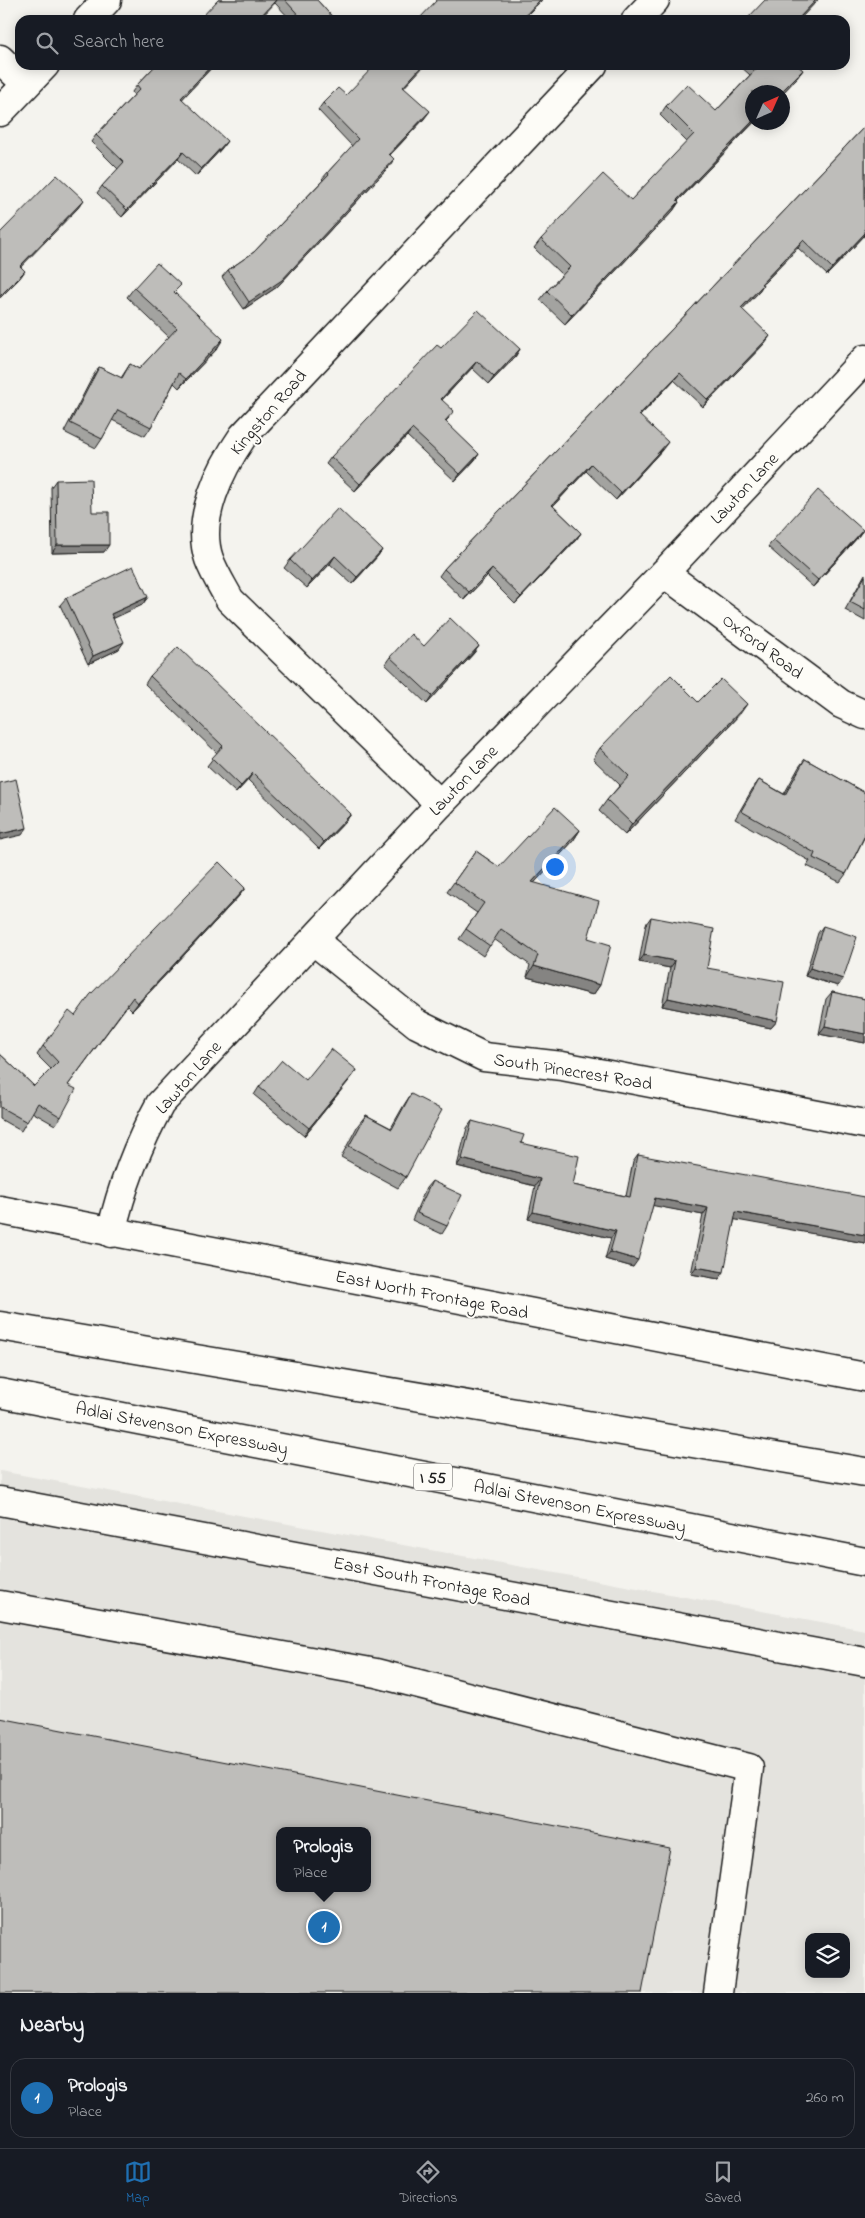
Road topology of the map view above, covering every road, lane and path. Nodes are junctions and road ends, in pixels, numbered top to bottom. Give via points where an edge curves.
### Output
1 (107, 0) edge
2 (655, 0) edge
3 (93, 15) edge
4 (641, 15) edge
5 (0, 59) edge
6 (40, 70) edge
7 (588, 70) edge
8 (26, 84) junction
9 (0, 112) edge
10 (865, 359) edge
11 (664, 573) junction
12 (865, 715) edge
13 (440, 804) junction
14 (314, 941) junction
15 (865, 1124) edge
16 (0, 1210) edge
17 (111, 1232) junction
18 (0, 1326) edge
19 (865, 1377) edge
20 (0, 1393) edge
21 (865, 1472) edge
22 (0, 1501) edge
23 (865, 1562) edge
24 (0, 1605) edge
25 (865, 1662) edge
26 (718, 1993) edge

1 - 3 main road
2 - 4 main road
5 - 8 main road
6 - 8 main road
7 - 13 main road, Kingston Road via 243,436 224,465 213,491 206,526 209,557 230,600
8 - 9 main road
10 - 11 main road, Lawton Lane
11 - 12 main road, Oxford Road via 841,704
11 - 13 main road, Lawton Lane
13 - 14 main road, Lawton Lane
14 - 15 main road, South Pinecrest Road via 417,1024 484,1058 562,1066
14 - 17 main road, Lawton Lane via 160,1104 138,1143 119,1197
16 - 17 main road, East North Frontage Road
17 - 19 main road, East North Frontage Road
18 - 21 main road
20 - 23 main road, Adlai Stevenson Expressway / I 55
22 - 25 main road, East South Frontage Road
24 - 26 main road via 376,1673 749,1768

